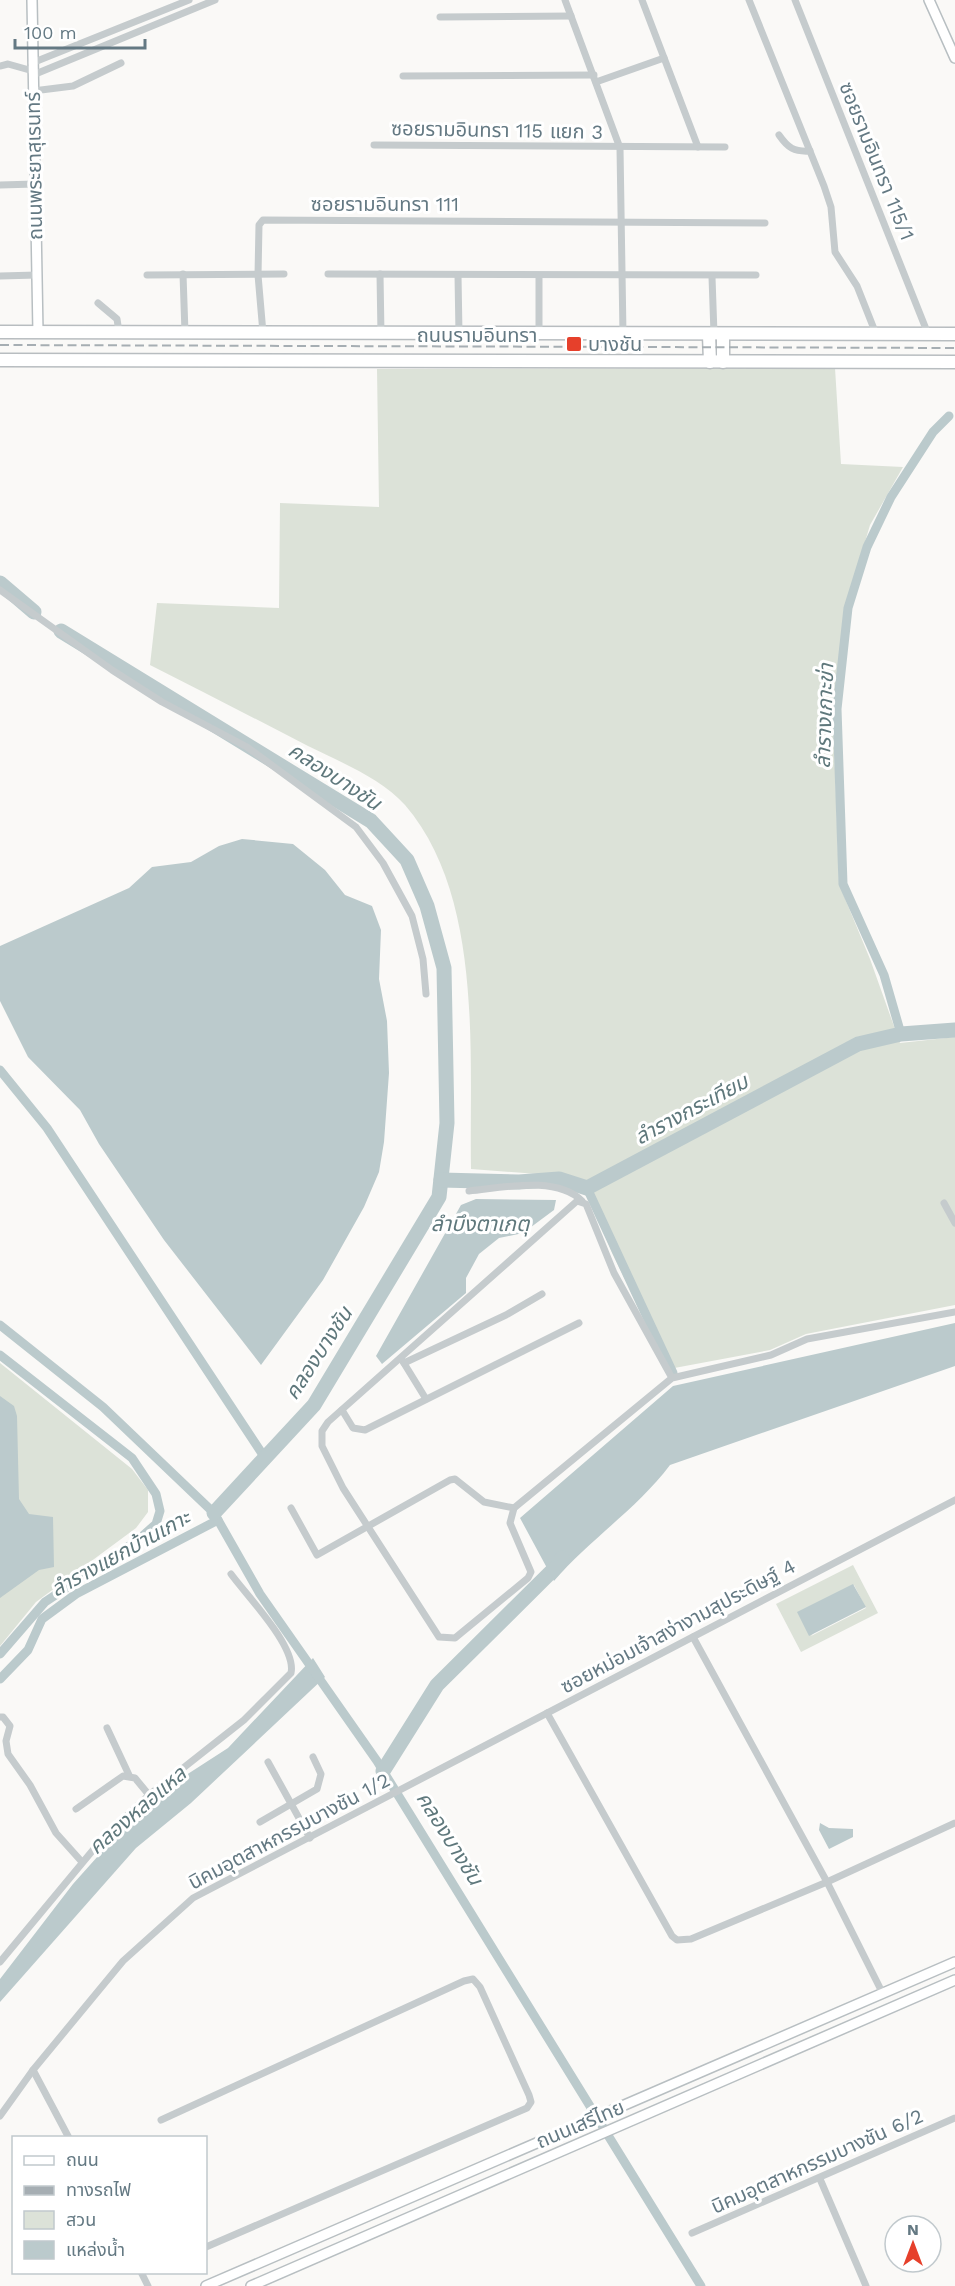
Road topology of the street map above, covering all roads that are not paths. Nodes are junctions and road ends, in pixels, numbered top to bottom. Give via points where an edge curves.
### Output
1 (32, 0) edge
2 (189, 0) edge
3 (215, 0) edge
4 (565, 0) edge
5 (642, 0) edge
6 (749, 0) edge
7 (795, 0) edge
8 (929, 0) edge
9 (571, 16) junction
10 (440, 17) dead end
11 (664, 58) junction
12 (955, 58) edge
13 (121, 63) dead end
14 (0, 66) edge
15 (32, 70) junction
16 (403, 76) dead end
17 (595, 79) junction
18 (33, 91) junction
19 (779, 135) dead end
20 (374, 145) dead end
21 (698, 147) junction
22 (725, 147) dead end
23 (620, 148) junction
24 (810, 151) junction
25 (35, 184) junction
26 (0, 185) edge
27 (622, 222) junction
28 (765, 223) dead end
29 (183, 274) junction
30 (284, 274) dead end
31 (328, 274) dead end
32 (380, 274) junction
33 (37, 275) junction
34 (147, 275) dead end
35 (258, 275) junction
36 (458, 275) junction
37 (0, 276) edge
38 (538, 276) junction
39 (622, 276) junction
40 (756, 276) dead end
41 (712, 277) junction
42 (98, 303) dead end
43 (0, 332) edge
44 (119, 332) junction
45 (38, 333) junction
46 (185, 333) junction
47 (263, 333) junction
48 (459, 334) junction
49 (623, 334) junction
50 (928, 334) junction
51 (955, 334) edge
52 (381, 335) junction
53 (539, 335) junction
54 (715, 335) junction
55 (876, 335) junction
56 (0, 360) edge
57 (710, 362) junction
58 (723, 362) junction
59 (954, 365) edge
60 (0, 590) edge
61 (426, 994) dead end
62 (469, 1191) dead end
63 (582, 1201) junction
64 (944, 1203) dead end
65 (955, 1223) edge
66 (542, 1294) dead end
67 (955, 1312) edge
68 (579, 1323) dead end
69 (402, 1360) junction
70 (672, 1378) junction
71 (426, 1399) junction
72 (342, 1410) junction
73 (955, 1500) edge
74 (291, 1508) dead end
75 (514, 1508) junction
76 (366, 1525) junction
77 (231, 1574) dead end
78 (693, 1637) junction
79 (548, 1713) junction
80 (0, 1717) edge
81 (107, 1728) dead end
82 (313, 1757) dead end
83 (268, 1762) dead end
84 (129, 1775) junction
85 (417, 1782) joint
86 (149, 1795) junction
87 (290, 1805) junction
88 (76, 1809) dead end
89 (261, 1822) dead end
90 (955, 1823) edge
91 (310, 1838) junction
92 (82, 1862) junction
93 (826, 1882) junction
94 (0, 1962) edge
95 (955, 1962) edge
96 (955, 1980) edge
97 (883, 1994) junction
98 (890, 2008) junction
99 (33, 2070) junction
100 (0, 2116) edge
101 (953, 2119) edge
102 (161, 2120) dead end
103 (955, 2128) edge
104 (68, 2136) edge
105 (820, 2179) junction
106 (692, 2233) dead end
107 (207, 2247) edge
108 (206, 2286) edge
109 (251, 2286) edge
110 (866, 2286) edge

1 - 15 main road, ถนนพระยาสุเรนทร์
2 - 15 street
3 - 15 street
4 - 9 street
5 - 11 street
6 - 24 street
7 - 50 street, ซอยรามอินทรา 115/1
8 - 12 main road
9 - 10 street
9 - 17 street
11 - 17 street
11 - 21 street
13 - 18 street via 73,86
14 - 15 street
15 - 18 main road, ถนนพระยาสุเรนทร์
16 - 17 street
17 - 23 street
18 - 25 main road, ถนนพระยาสุเรนทร์
19 - 24 street via 793,150
20 - 23 street, ซอยรามอินทรา 115 แยก 3
21 - 22 street, ซอยรามอินทรา 115 แยก 3
21 - 23 street, ซอยรามอินทรา 115 แยก 3
23 - 27 street
24 - 55 street via 831,207 835,252 857,286
25 - 26 street
25 - 33 main road, ถนนพระยาสุเรนทร์
27 - 28 street
27 - 35 street, ซอยรามอินทรา 111 via 263,220 259,225
27 - 39 street
29 - 34 street
29 - 35 street
29 - 46 street
30 - 35 street
31 - 32 street
32 - 36 street
32 - 52 street
33 - 37 street
33 - 45 main road, ถนนพระยาสุเรนทร์
35 - 47 street, ซอยรามอินทรา 111
36 - 38 street
36 - 48 street
38 - 39 street
38 - 53 street
39 - 41 street
39 - 49 street
40 - 41 street
41 - 54 street
42 - 44 street via 117,319
43 - 45 highway, ถนนรามอินทรา
44 - 45 highway, ถนนรามอินทรา
44 - 46 highway, ถนนรามอินทรา
46 - 47 highway, ถนนรามอินทรา
47 - 52 highway, ถนนรามอินทรา
48 - 52 highway, ถนนรามอินทรา
48 - 53 highway, ถนนรามอินทรา
49 - 53 highway, ถนนรามอินทรา
49 - 54 highway, ถนนรามอินทรา
50 - 51 highway, ถนนรามอินทรา
50 - 55 highway, ถนนรามอินทรา
54 - 55 highway, ถนนรามอินทรา
54 - 57 highway
54 - 58 highway
56 - 57 highway, ถนนรามอินทรา
57 - 58 highway, ถนนรามอินทรา
58 - 59 highway, ถนนรามอินทรา
60 - 61 street via 120,676 247,747 356,827 383,863 412,916 423,959
62 - 63 street via 533,1186 570,1192
63 - 69 street via 558,1217
63 - 70 street via 614,1273
64 - 65 street
66 - 69 street via 506,1315
67 - 70 street via 807,1339 771,1354
68 - 71 street
69 - 71 street
69 - 72 street
70 - 75 street
71 - 72 street via 365,1430 353,1428
72 - 76 street via 321,1431 322,1446
73 - 78 street, ซอยหม่อมเจ้าสง่างามสุประดิษฐ์ 4
74 - 76 street via 317,1555
75 - 76 street via 484,1502 455,1479
75 - 76 street via 510,1523 531,1572 455,1638 439,1637
77 - 86 street via 288,1653 293,1665 291,1673 244,1720
78 - 79 street, ซอยหม่อมเจ้าสง่างามสุประดิษฐ์ 4
78 - 93 street
79 - 85 street, ซอยหม่อมเจ้าสง่างามสุประดิษฐ์ 4
79 - 93 street via 677,1940 692,1939
80 - 92 street via 10,1726 6,1746 13,1762 56,1833
81 - 84 street
82 - 87 street via 321,1774 317,1789
83 - 87 street
84 - 86 street
84 - 88 street
85 - 91 street, นิคมอุตสาหกรรมบางชัน 1/2
86 - 92 street
87 - 89 street
87 - 91 street
90 - 93 street
91 - 99 street, นิคมอุตสาหกรรมบางชัน 1/2 via 193,1898 123,1961
92 - 94 street
93 - 97 street
95 - 97 main road, ถนนเสรีไทย
96 - 98 main road, ถนนเสรีไทย
97 - 98 main road
97 - 108 main road, ถนนเสรีไทย
98 - 109 main road, ถนนเสรีไทย
99 - 100 street, นิคมอุตสาหกรรมบางชัน 1/2
99 - 104 street
101 - 103 street
101 - 105 street, นิคมอุตสาหกรรมบางชัน 6/2
102 - 107 street via 473,1979 529,2095 531,2102 526,2109
105 - 106 street, นิคมอุตสาหกรรมบางชัน 6/2
105 - 110 street

